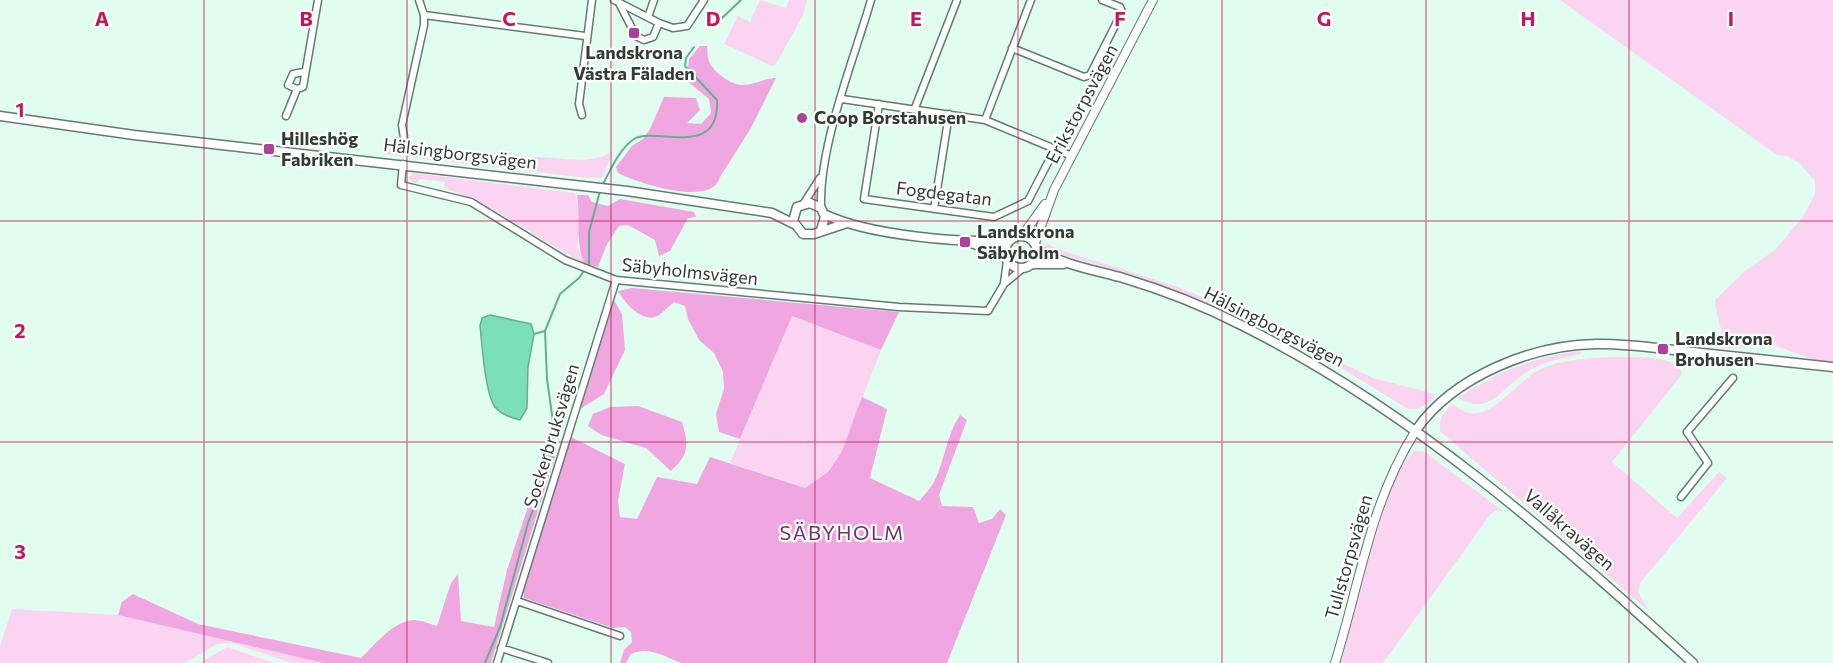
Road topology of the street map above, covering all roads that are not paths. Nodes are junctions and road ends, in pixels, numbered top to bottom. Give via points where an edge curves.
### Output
1 (318, 0) edge
2 (419, 0) edge
3 (592, 0) edge
4 (654, 0) edge
5 (704, 0) edge
6 (871, 0) edge
7 (957, 0) edge
8 (1031, 0) edge
9 (1102, 0) edge
10 (1153, 0) edge
11 (617, 1) edge
12 (424, 15) junction
13 (648, 17) junction
14 (659, 23) junction
15 (585, 36) junction
16 (1012, 48) junction
17 (304, 72) junction
18 (297, 89) junction
19 (842, 99) junction
20 (879, 104) junction
21 (915, 108) junction
22 (582, 114) dead end
23 (949, 114) junction
24 (0, 116) edge
25 (286, 116) dead end
26 (985, 120) junction
27 (404, 138) dead end
28 (1056, 147) junction
29 (1072, 156) junction
30 (403, 163) junction
31 (821, 175) junction
32 (1054, 190) junction
33 (804, 203) junction
34 (796, 209) junction
35 (934, 209) junction
36 (823, 211) junction
37 (772, 213) junction
38 (794, 224) junction
39 (844, 224) junction
40 (821, 230) junction
41 (1022, 236) junction
42 (1010, 240) junction
43 (968, 242) junction
44 (1036, 246) junction
45 (1006, 258) junction
46 (1032, 264) junction
47 (1073, 264) junction
48 (1022, 269) junction
49 (616, 280) junction
50 (1004, 284) junction
51 (1833, 367) edge
52 (1733, 378) dead end
53 (1416, 430) junction
54 (1681, 497) dead end
55 (517, 602) junction
56 (620, 636) dead end
57 (501, 648) junction
58 (497, 663) edge
59 (548, 663) edge
60 (1335, 663) edge
61 (1693, 663) edge

1 - 17 street
2 - 12 street
3 - 15 street
4 - 13 street
5 - 14 street via 687,26
6 - 19 street
7 - 21 street
8 - 16 street
9 - 16 street via 1120,7 1122,12 1090,75 1084,77
10 - 29 street, Erikstorpsvägen
11 - 13 street
11 - 14 street via 638,38 651,38
12 - 15 street
12 - 27 street via 402,125
13 - 14 street
15 - 22 street via 579,104
16 - 26 street
17 - 18 street via 303,87
17 - 18 street via 293,74 288,86
18 - 25 street
19 - 20 street
19 - 31 street
20 - 21 street
20 - 35 street, Fogdegatan via 864,199
21 - 23 street
23 - 26 street
23 - 35 street
24 - 30 main road, Hälsingborgsvägen via 134,135
26 - 28 street
28 - 29 street
28 - 35 street, Fogdegatan via 1028,201 1021,205 992,217
29 - 32 street, Erikstorpsvägen
30 - 37 main road, Hälsingborgsvägen
30 - 49 street, Säbyholmsvägen via 401,185 471,202 565,260
31 - 33 street
31 - 36 street
32 - 41 street, Erikstorpsvägen
32 - 44 street, Erikstorpsvägen
33 - 34 main road
33 - 36 main road via 813,203
34 - 37 main road, Hälsingborgsvägen
34 - 38 main road
36 - 39 main road
36 - 40 main road
37 - 38 main road, Hälsingborgsvägen
38 - 40 main road via 805,234
39 - 40 main road
39 - 43 main road
41 - 42 main road
41 - 44 main road
42 - 43 main road
42 - 45 main road via 1005,247
43 - 45 main road
44 - 46 main road
44 - 47 main road, Hälsingborgsvägen
45 - 48 main road via 1012,266
45 - 50 street, Säbyholmsvägen
46 - 47 main road, Hälsingborgsvägen
46 - 48 main road
47 - 53 main road, Hälsingborgsvägen via 1126,279 1239,324 1319,366
48 - 50 street, Säbyholmsvägen
49 - 50 street, Säbyholmsvägen via 979,311 988,311
49 - 55 street, Sockerbruksvägen
51 - 53 main road via 1633,345 1555,349 1472,381 1433,411
52 - 54 street via 1687,432 1708,463
53 - 60 street, Tullstorpsvägen via 1374,516
53 - 61 main road, Vallåkravägen via 1506,498
55 - 56 street
55 - 57 street, Sockerbruksvägen
57 - 58 street, Sockerbruksvägen
57 - 59 street

